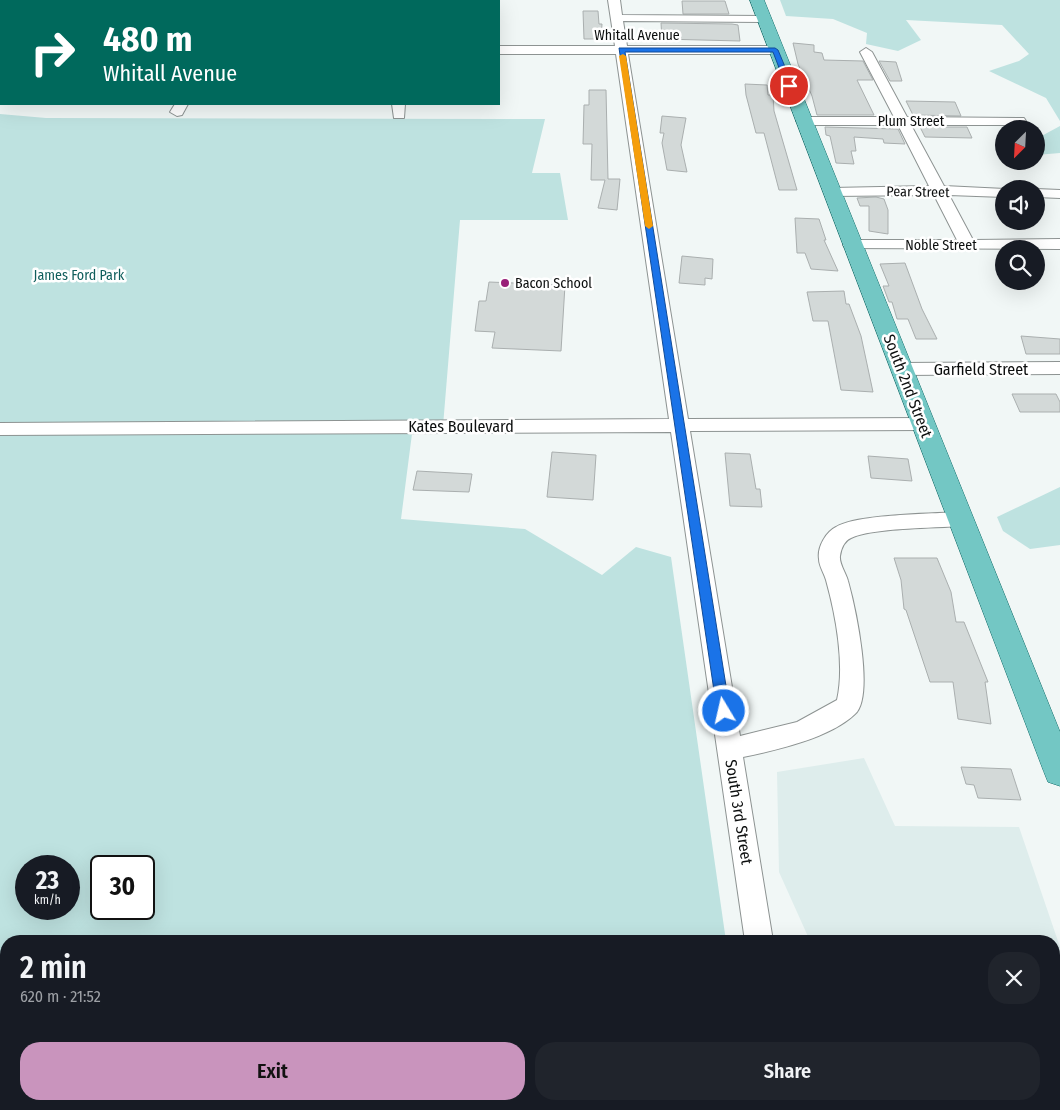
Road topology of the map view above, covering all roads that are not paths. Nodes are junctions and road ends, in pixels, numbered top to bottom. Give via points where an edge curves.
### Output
1 (616, 9) edge
2 (760, 9) edge
3 (500, 50) edge
4 (622, 50) junction
5 (775, 50) junction
6 (866, 52) dead end
7 (803, 121) junction
8 (902, 121) junction
9 (995, 121) edge
10 (832, 192) junction
11 (938, 192) junction
12 (995, 193) edge
13 (1045, 193) edge
14 (1060, 194) edge
15 (967, 244) junction
16 (1060, 244) edge
17 (852, 245) junction
18 (1060, 368) edge
19 (901, 369) junction
20 (922, 424) junction
21 (679, 425) junction
22 (0, 429) edge
23 (960, 519) junction
24 (729, 749) junction
25 (1060, 772) edge
26 (758, 935) edge

1 - 2 street
1 - 4 street, South 3rd Street
2 - 5 main road, South 2nd Street
3 - 4 street, Whitall Avenue
4 - 5 street, Whitall Avenue
4 - 21 street, South 3rd Street
5 - 7 main road, South 2nd Street
6 - 8 street
7 - 8 street, Plum Street
7 - 10 main road, South 2nd Street
8 - 9 street, Plum Street
8 - 11 street
10 - 11 street, Pear Street
10 - 17 main road, South 2nd Street
11 - 12 street, Pear Street
11 - 15 street
13 - 14 street
15 - 16 street, Noble Street
15 - 17 street, Noble Street
17 - 19 main road, South 2nd Street
18 - 19 street, Garfield Street
19 - 20 main road, South 2nd Street
20 - 21 street, Kates Boulevard
20 - 23 main road, South 2nd Street
21 - 22 street, Kates Boulevard
21 - 24 street, South 3rd Street
23 - 24 street via 867,526 843,532 832,543 829,558 837,581 849,643 853,681 848,706 804,731 770,742
23 - 25 main road, South 2nd Street
24 - 26 street, South 3rd Street

